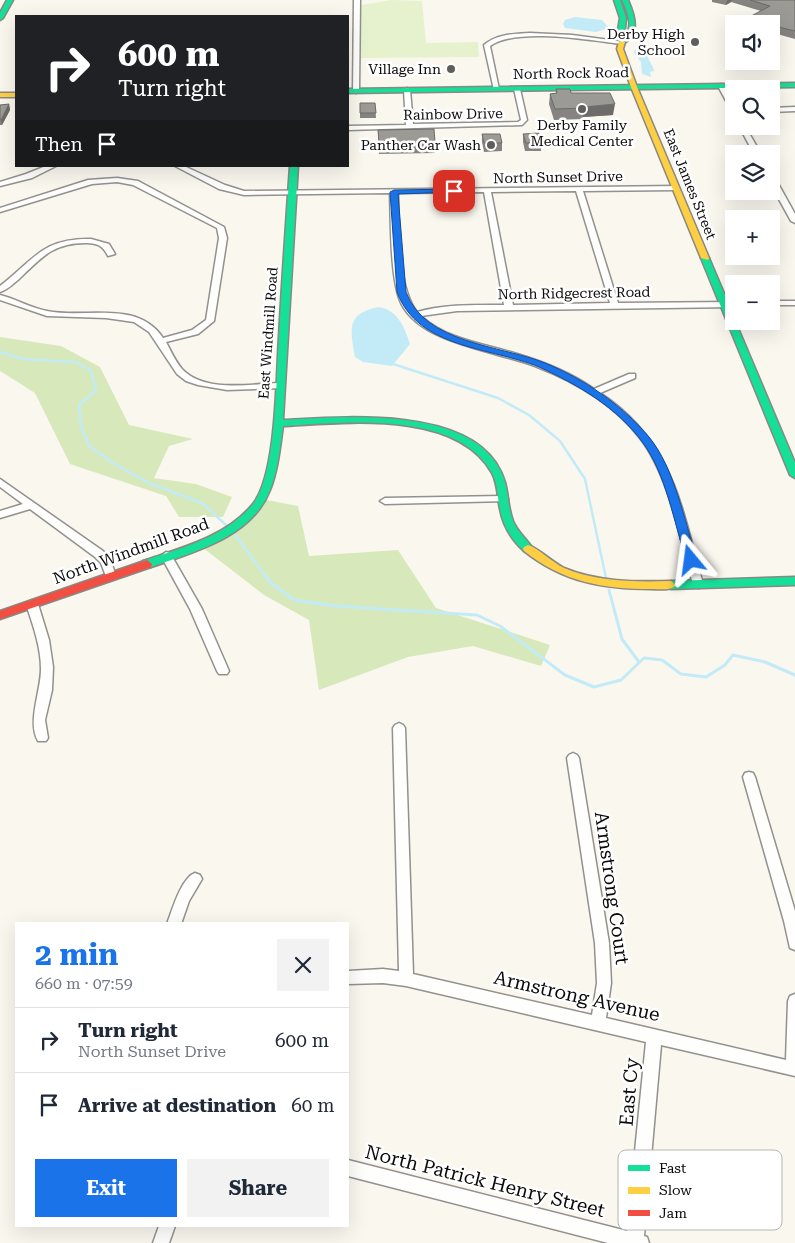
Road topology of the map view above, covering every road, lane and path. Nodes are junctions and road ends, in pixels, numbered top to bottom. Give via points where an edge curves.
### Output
1 (10, 0) edge
2 (356, 0) edge
3 (617, 0) edge
4 (625, 0) edge
5 (0, 18) edge
6 (622, 42) junction
7 (795, 85) edge
8 (721, 86) junction
9 (634, 87) junction
10 (496, 89) junction
11 (517, 89) junction
12 (407, 90) junction
13 (352, 91) edge
14 (725, 93) edge
15 (0, 95) edge
16 (15, 95) edge
17 (780, 110) edge
18 (795, 110) edge
19 (410, 127) junction
20 (349, 128) edge
21 (50, 167) edge
22 (180, 167) edge
23 (294, 167) edge
24 (0, 184) edge
25 (675, 188) junction
26 (579, 189) junction
27 (487, 190) junction
28 (394, 192) junction
29 (292, 193) junction
30 (780, 194) edge
31 (0, 210) edge
32 (795, 221) edge
33 (111, 254) dead end
34 (0, 290) edge
35 (725, 295) edge
36 (0, 297) edge
37 (780, 303) edge
38 (795, 303) edge
39 (725, 304) edge
40 (615, 306) junction
41 (509, 308) junction
42 (416, 315) junction
43 (739, 330) edge
44 (161, 341) junction
45 (632, 376) dead end
46 (280, 386) junction
47 (594, 392) junction
48 (278, 423) junction
49 (795, 475) edge
50 (0, 482) edge
51 (261, 499) joint
52 (503, 499) junction
53 (386, 500) dead end
54 (31, 504) junction
55 (0, 515) edge
56 (166, 556) junction
57 (111, 576) junction
58 (795, 581) edge
59 (698, 584) junction
60 (32, 604) junction
61 (0, 615) edge
62 (223, 671) dead end
63 (399, 728) dead end
64 (42, 738) dead end
65 (573, 758) dead end
66 (749, 777) dead end
67 (195, 879) dead end
68 (175, 922) edge
69 (795, 944) edge
70 (349, 978) edge
71 (406, 979) junction
72 (795, 1001) edge
73 (598, 1023) junction
74 (654, 1036) junction
75 (795, 1069) edge
76 (645, 1150) edge
77 (349, 1168) edge
78 (167, 1227) edge
79 (638, 1242) edge
80 (161, 1243) edge

1 - 5 street
2 - 13 street
3 - 6 street, East James Street via 624,19 620,36
4 - 6 street via 634,26 627,40
6 - 9 street, East James Street via 620,50
6 - 10 street via 536,35 495,38 487,45
7 - 8 street, North Rock Road
8 - 9 street, North Rock Road
8 - 14 street
9 - 11 street, North Rock Road
9 - 25 street, East James Street
10 - 11 street, North Rock Road
10 - 12 street, North Rock Road
11 - 19 street, Rainbow Drive via 523,124
12 - 13 street, North Rock Road
12 - 19 street
15 - 16 street
17 - 18 street
19 - 20 street, Rainbow Drive
21 - 24 street
22 - 29 street, North Sunset Drive via 222,187 244,193
23 - 29 street, East Windmill Road
25 - 26 street, North Sunset Drive
25 - 35 street, East James Street
26 - 27 street, North Sunset Drive
26 - 40 street
27 - 28 street, North Sunset Drive
27 - 41 street
28 - 29 street, North Sunset Drive
28 - 42 street via 402,292 406,304
29 - 46 street, East Windmill Road
30 - 32 street
31 - 44 street via 91,182 122,180 220,227 223,238 210,320 190,334
33 - 34 street via 109,248 98,242 57,244 39,254
36 - 44 street via 44,313 130,318 151,327
37 - 38 street
39 - 40 street, North Ridgecrest Road
40 - 41 street, North Ridgecrest Road
41 - 42 street, North Ridgecrest Road via 457,308
42 - 47 street via 430,328 451,338 528,360
43 - 49 street, East James Street
44 - 46 street via 178,370 195,381 222,387
45 - 47 street
46 - 48 street, East Windmill Road
47 - 59 street via 628,420 658,458 666,473
48 - 51 street, East Windmill Road via 271,473
48 - 52 street via 388,421 438,430 466,442 489,462 500,480
50 - 54 street
51 - 56 street, North Windmill Road via 245,519 224,534
52 - 53 street
52 - 59 street via 509,525 521,543 566,573 625,585
54 - 55 street
54 - 57 street via 99,554
56 - 57 street, North Windmill Road
56 - 62 street via 196,610
57 - 60 street, North Windmill Road
58 - 59 street
60 - 61 street, North Windmill Road
60 - 64 street via 47,667 39,720
63 - 71 street
65 - 73 street, Armstrong Court via 602,943 604,983
66 - 69 street
67 - 68 street
70 - 71 street, Armstrong Avenue via 383,976
71 - 73 street, Armstrong Avenue
72 - 75 street
73 - 74 street, Armstrong Avenue
74 - 75 street, Armstrong Avenue
74 - 76 street, East Cy
77 - 79 street, North Patrick Henry Street
78 - 80 street

